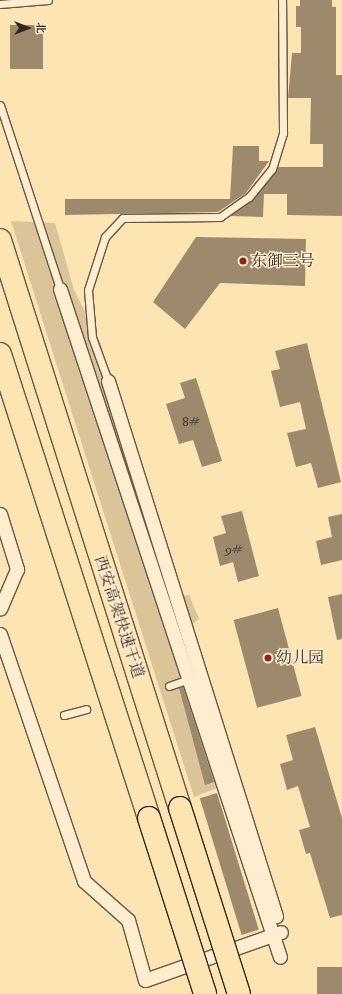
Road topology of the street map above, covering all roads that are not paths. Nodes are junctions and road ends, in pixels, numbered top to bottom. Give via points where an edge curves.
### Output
1 (48, 0) edge
2 (282, 0) edge
3 (0, 4) edge
4 (0, 105) edge
5 (0, 240) edge
6 (60, 289) joint
7 (0, 354) edge
8 (108, 381) joint
9 (0, 514) edge
10 (0, 609) edge
11 (0, 634) edge
12 (189, 679) junction
13 (169, 686) dead end
14 (86, 710) dead end
15 (64, 715) dead end
16 (277, 934) junction
17 (284, 955) dead end
18 (205, 994) edge
19 (239, 994) edge

1 - 3 lane
2 - 8 lane via 283,133 272,169 249,196 220,217 123,218 105,237 88,290 92,337
4 - 6 lane
5 - 19 highway, 西安高架快速干道, bridge
6 - 12 street
7 - 18 highway, 西安高架快速干道, bridge
8 - 16 street
9 - 10 street via 17,569
11 - 16 street via 84,881 128,920 145,980
12 - 13 lane
12 - 16 street
14 - 15 lane
16 - 17 street

